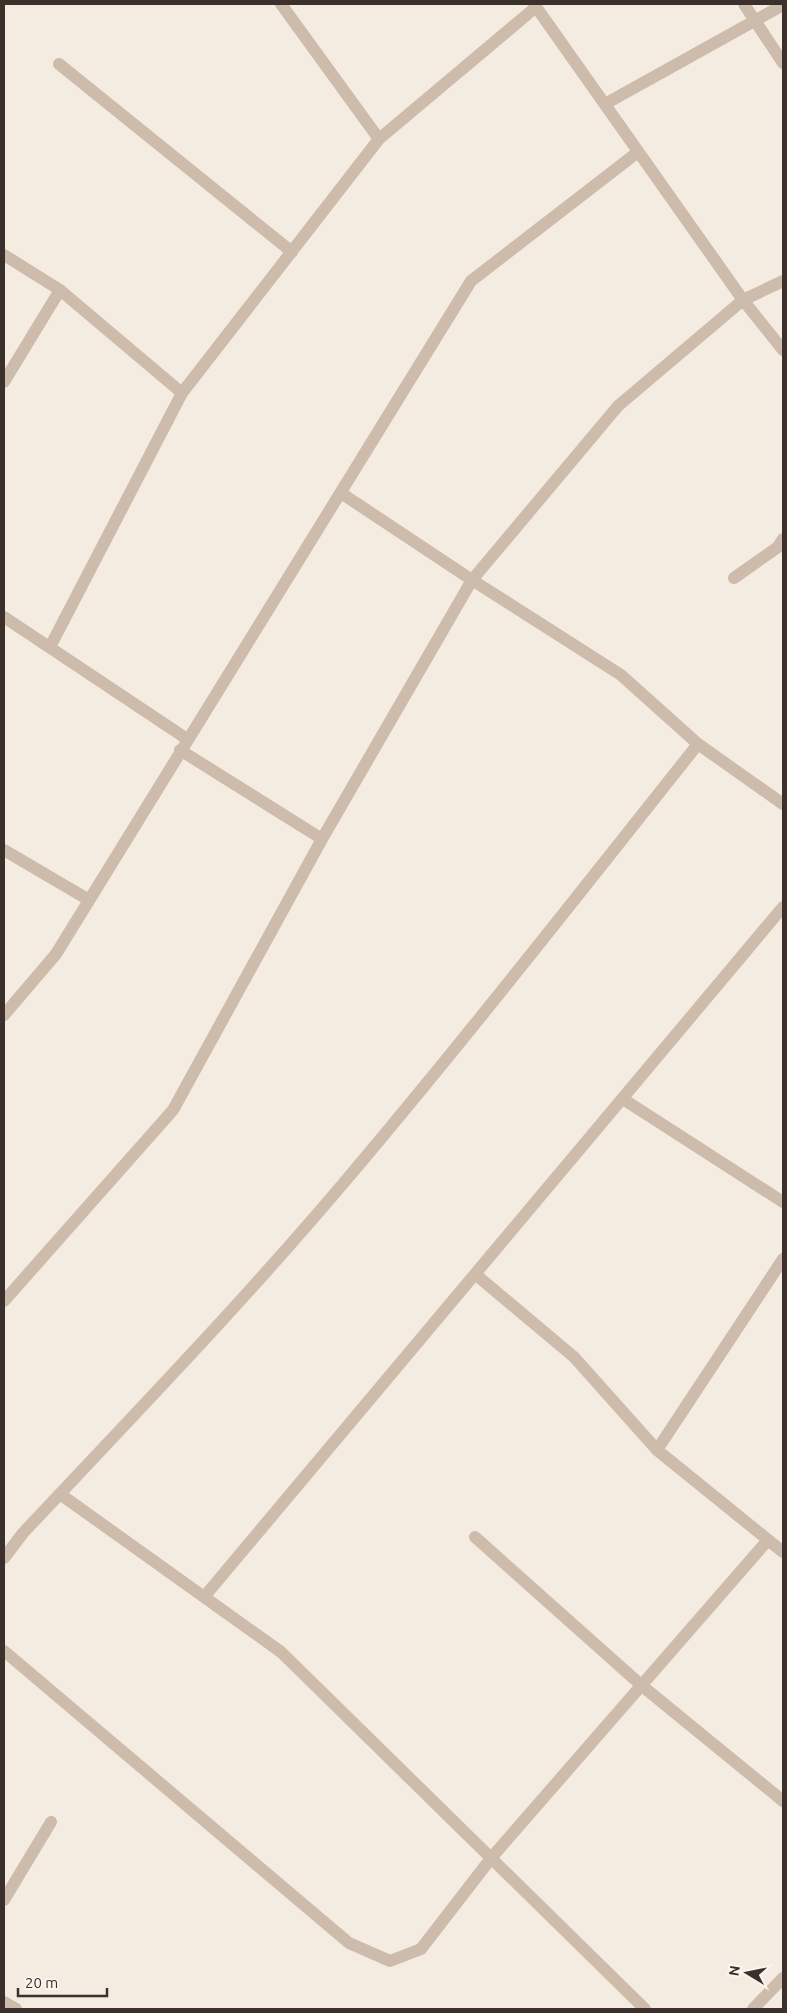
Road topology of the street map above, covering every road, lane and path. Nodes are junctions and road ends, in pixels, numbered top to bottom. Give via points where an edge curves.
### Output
1 (281, 4) edge
2 (744, 4) edge
3 (535, 5) edge
4 (783, 5) edge
5 (757, 21) junction
6 (783, 63) edge
7 (59, 64) dead end
8 (604, 104) junction
9 (379, 140) junction
10 (638, 152) junction
11 (292, 252) junction
12 (4, 255) edge
13 (783, 281) edge
14 (60, 290) junction
15 (743, 300) junction
16 (783, 350) edge
17 (4, 382) edge
18 (182, 392) junction
19 (341, 493) junction
20 (783, 539) edge
21 (734, 578) dead end
22 (472, 580) junction
23 (4, 617) edge
24 (50, 647) junction
25 (187, 739) junction
26 (698, 744) junction
27 (180, 750) junction
28 (783, 804) edge
29 (322, 839) junction
30 (4, 850) edge
31 (89, 900) junction
32 (783, 907) edge
33 (4, 1015) edge
34 (623, 1098) junction
35 (783, 1202) edge
36 (783, 1259) edge
37 (475, 1274) junction
38 (4, 1301) edge
39 (657, 1450) junction
40 (60, 1494) junction
41 (476, 1537) dead end
42 (768, 1540) junction
43 (783, 1552) edge
44 (4, 1558) edge
45 (204, 1597) junction
46 (4, 1651) edge
47 (641, 1685) junction
48 (783, 1801) edge
49 (51, 1822) dead end
50 (492, 1857) junction
51 (4, 1900) edge
52 (783, 1978) edge
53 (4, 2002) edge
54 (16, 2009) edge
55 (645, 2009) edge
56 (754, 2009) edge

1 - 9 street
2 - 5 street
3 - 8 street
3 - 9 street
4 - 5 street
5 - 6 street
5 - 8 street
7 - 11 street
8 - 10 street
9 - 11 street
10 - 15 street
10 - 19 street via 471,281
11 - 18 street
12 - 14 street
13 - 15 street
14 - 17 street
14 - 18 street
15 - 16 street
15 - 22 street via 618,406
18 - 24 street
19 - 22 street
19 - 25 street
20 - 21 street via 778,548
22 - 26 street via 621,675
22 - 29 street
23 - 24 street
24 - 25 street
25 - 27 street
26 - 28 street
26 - 40 street via 346,1180
27 - 29 street
27 - 31 street
29 - 38 street via 172,1110
30 - 31 street
31 - 33 street via 56,954
32 - 34 street
34 - 35 street
34 - 37 street
36 - 39 street
37 - 39 street via 574,1357
37 - 45 street
39 - 42 street
40 - 44 street
40 - 45 street
41 - 47 street
42 - 43 street
42 - 47 street
45 - 50 street via 281,1652
46 - 50 street via 349,1943 390,1961 421,1949
47 - 48 street
47 - 50 street
49 - 51 street
50 - 55 street
52 - 56 street
53 - 54 street

